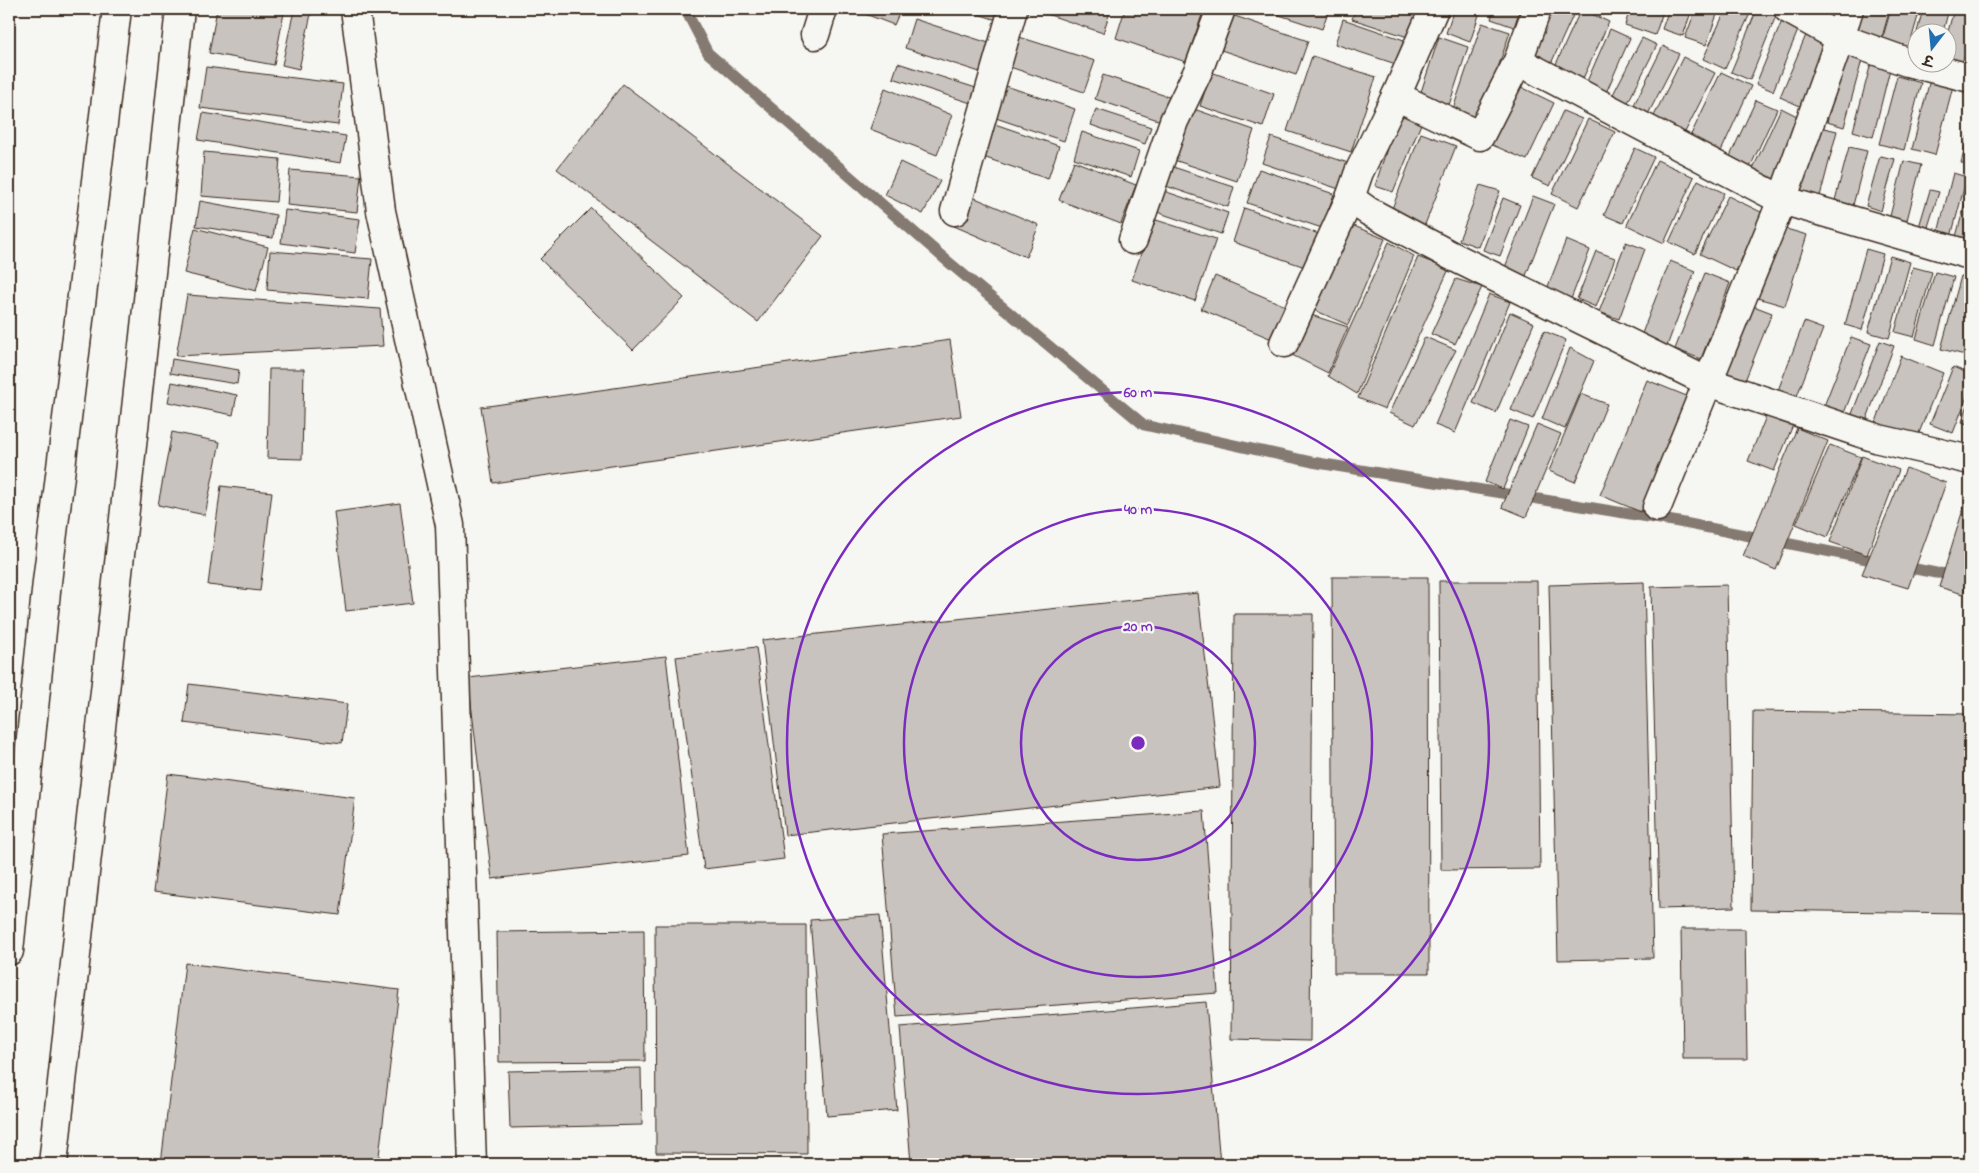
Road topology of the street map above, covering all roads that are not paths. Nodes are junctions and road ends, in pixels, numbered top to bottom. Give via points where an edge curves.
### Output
1 (355, 9) edge
2 (823, 9) edge
3 (1013, 9) edge
4 (1221, 9) edge
5 (1434, 9) edge
6 (1536, 9) edge
7 (1788, 9) edge
8 (1849, 9) edge
9 (117, 13) edge
10 (179, 15) edge
11 (814, 35) dead end
12 (1840, 38) junction
13 (1518, 61) junction
14 (1970, 78) edge
15 (1396, 96) junction
16 (1350, 198) junction
17 (1782, 200) junction
18 (955, 211) dead end
19 (1133, 240) dead end
20 (1970, 255) edge
21 (1284, 343) dead end
22 (1708, 382) junction
23 (1970, 460) edge
24 (1657, 507) dead end
25 (9, 951) edge
26 (53, 1164) edge
27 (472, 1164) edge

1 - 27 street via 381,211 450,525
2 - 11 street
3 - 18 street
4 - 19 street via 1198,71 1174,121
5 - 15 street
6 - 13 street
7 - 12 street
8 - 12 street
9 - 25 street via 47,582
10 - 26 street
12 - 14 street via 1907,62
12 - 17 street
13 - 15 street via 1480,136
13 - 17 street
15 - 16 street
16 - 21 street
16 - 22 street via 1450,255
17 - 20 street
17 - 22 street
22 - 23 street via 1879,439
22 - 24 street

